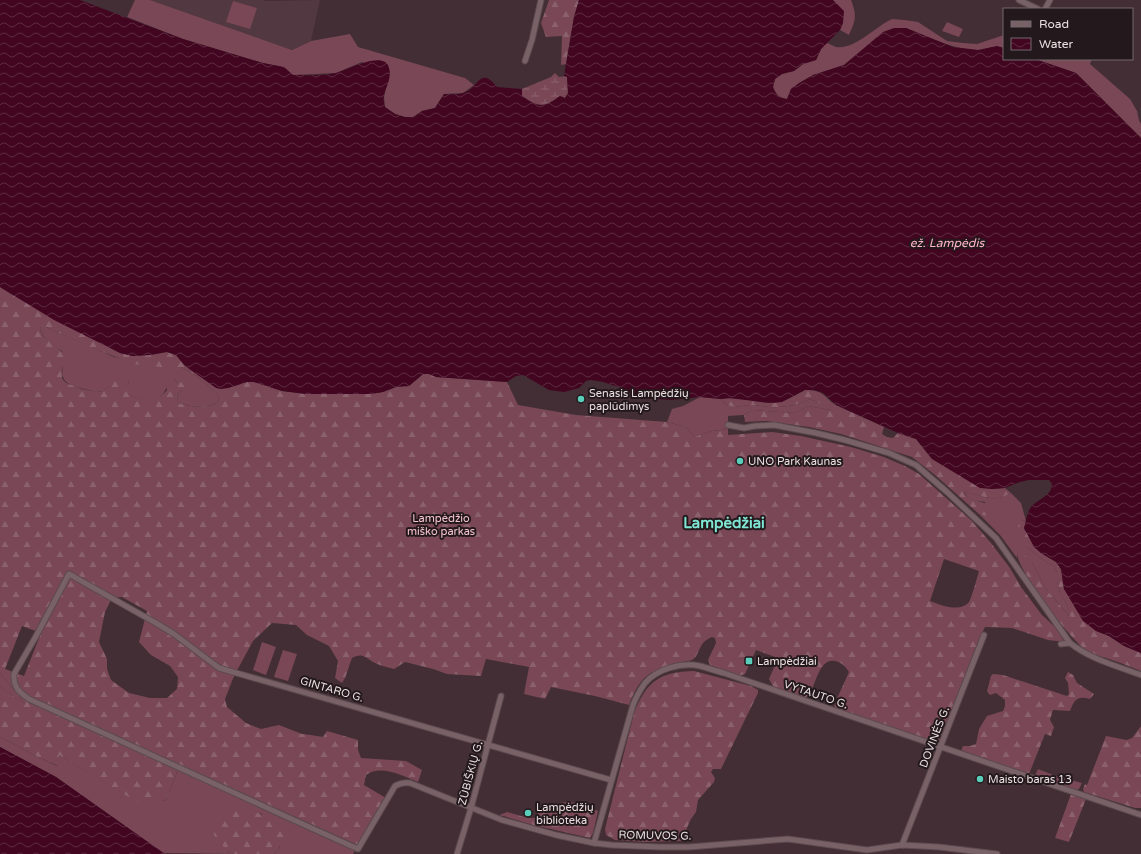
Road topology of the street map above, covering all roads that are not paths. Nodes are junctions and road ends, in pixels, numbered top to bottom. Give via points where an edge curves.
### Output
1 (541, 0) edge
2 (1019, 0) edge
3 (1036, 8) edge
4 (525, 61) dead end
5 (728, 425) dead end
6 (984, 635) dead end
7 (1070, 642) junction
8 (1061, 644) dead end
9 (1141, 675) edge
10 (501, 696) dead end
11 (488, 744) junction
12 (940, 747) junction
13 (611, 780) junction
14 (471, 808) junction
15 (1141, 815) edge
16 (594, 842) junction
17 (902, 845) junction
18 (358, 848) joint
19 (457, 854) edge
20 (997, 854) edge

1 - 4 street
2 - 3 street
5 - 7 street via 744,428 774,425 816,432 889,453 916,465 996,538
6 - 12 street, DOVINĖS G.
7 - 8 street
7 - 9 street via 1094,657
10 - 11 street, ZŪBIŠKIŲ G.
11 - 13 street, GINTARO G.
11 - 14 street, ZŪBIŠKIŲ G.
11 - 18 street, GINTARO G. via 219,668 156,622 69,574 14,674 15,687 23,695 296,822
12 - 13 street, VYTAUTO G. via 724,673 699,666 676,666 654,675 638,694 632,705
12 - 15 street, VYTAUTO G.
12 - 17 street, DOVINĖS G.
13 - 16 street, VYTAUTO G.
14 - 16 street, ROMUVOS G. via 536,830
14 - 18 street, ROMUVOS G. via 410,783 399,783
14 - 19 street, ZŪBIŠKIŲ G.
16 - 17 street, ROMUVOS G. via 689,847 788,839 867,850
17 - 20 street, ROMUVOS G.

